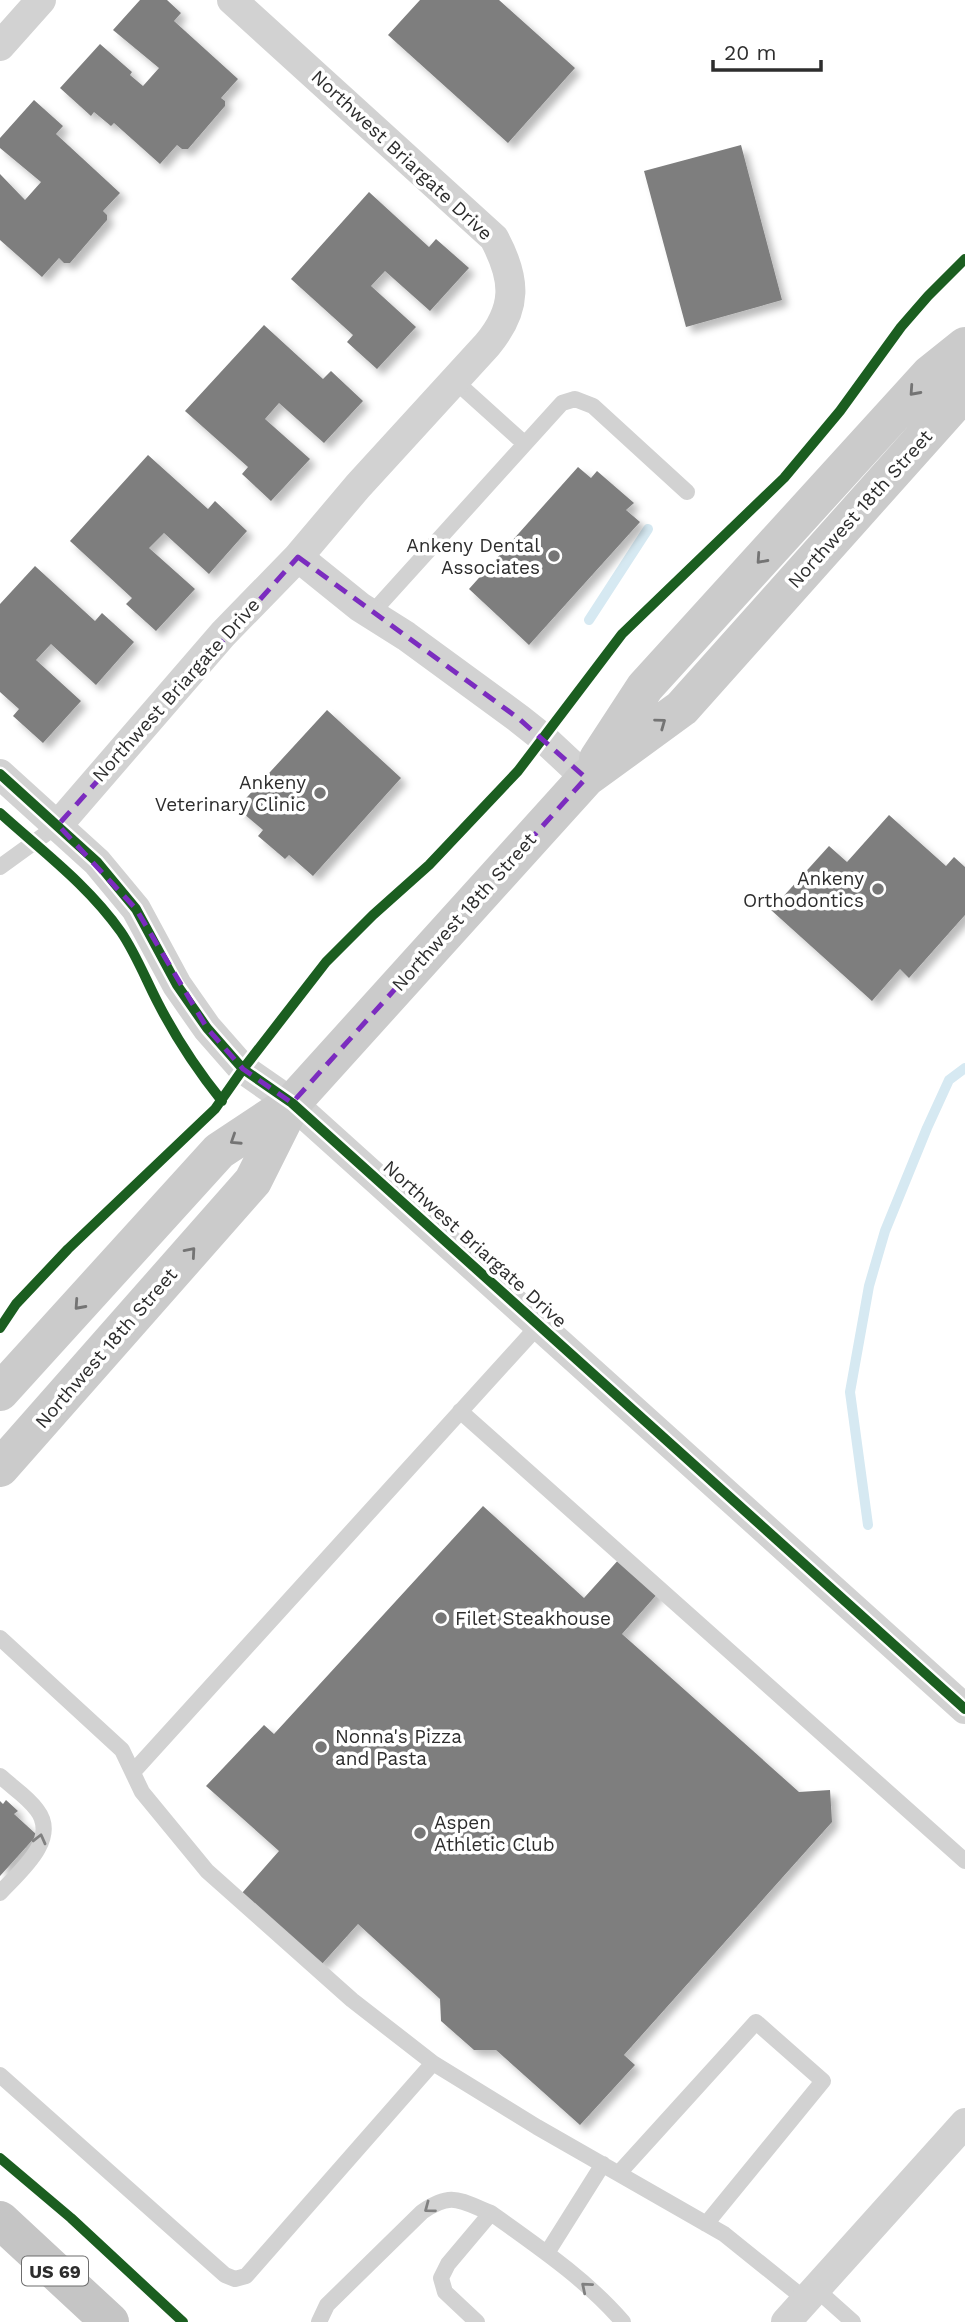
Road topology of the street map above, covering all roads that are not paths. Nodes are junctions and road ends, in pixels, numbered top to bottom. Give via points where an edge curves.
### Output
1 (41, 0) edge
2 (232, 0) edge
3 (0, 46) edge
4 (965, 346) edge
5 (454, 380) junction
6 (965, 389) edge
7 (525, 444) junction
8 (687, 492) dead end
9 (298, 557) junction
10 (371, 614) junction
11 (0, 774) edge
12 (586, 778) junction
13 (58, 825) junction
14 (0, 867) edge
15 (292, 1103) junction
16 (539, 1325) junction
17 (0, 1392) edge
18 (460, 1411) junction
19 (0, 1468) edge
20 (3, 1647) edge
21 (965, 1709) edge
22 (133, 1772) junction
23 (0, 1776) edge
24 (965, 1861) edge
25 (0, 1893) edge
26 (433, 2063) junction
27 (0, 2075) edge
28 (965, 2123) edge
29 (603, 2164) junction
30 (619, 2173) junction
31 (491, 2213) junction
32 (0, 2220) edge
33 (706, 2224) junction
34 (547, 2253) junction
35 (811, 2294) junction
36 (110, 2322) edge
37 (319, 2322) edge
38 (477, 2322) edge
39 (623, 2322) edge
40 (786, 2322) edge
41 (853, 2322) edge

1 - 3 street
2 - 5 street, Northwest Briargate Drive via 494,238 512,284 509,302 499,330
4 -> 12 main road via 930,374 645,687
5 - 7 lane
5 - 9 street, Northwest Briargate Drive
12 -> 6 main road, Northwest 18th Street via 682,708
7 - 8 lane via 562,403 575,399 593,406
7 - 10 lane
9 - 10 street
9 - 13 street, Northwest Briargate Drive via 223,634
10 - 12 street via 518,718
11 - 13 street, Northwest Briargate Drive
12 - 15 main road, Northwest 18th Street
13 - 14 lane
13 - 15 street, Northwest Briargate Drive via 136,909 206,1028 243,1069
15 - 16 street, Northwest Briargate Drive
15 -> 17 main road via 219,1151
19 -> 15 main road, Northwest 18th Street via 253,1181
16 - 18 lane
16 - 21 street, Northwest Briargate Drive
18 - 22 lane
18 - 24 lane
20 - 22 lane via 122,1750
22 - 26 lane via 142,1792 207,1871 352,2000
25 -> 23 lane via 36,1852 43,1829 37,1810
26 - 27 lane via 246,2276 235,2279 225,2275
26 - 29 lane
28 - 35 street
29 - 30 lane
29 - 34 lane
30 - 33 lane
30 - 33 lane via 756,2022 824,2081
31 - 34 lane
31 -> 37 lane via 453,2198 438,2201 327,2305
31 - 38 lane via 441,2278 445,2292
32 - 36 main road, US 69
33 - 35 lane
39 -> 34 lane
35 - 40 street
35 - 41 lane

